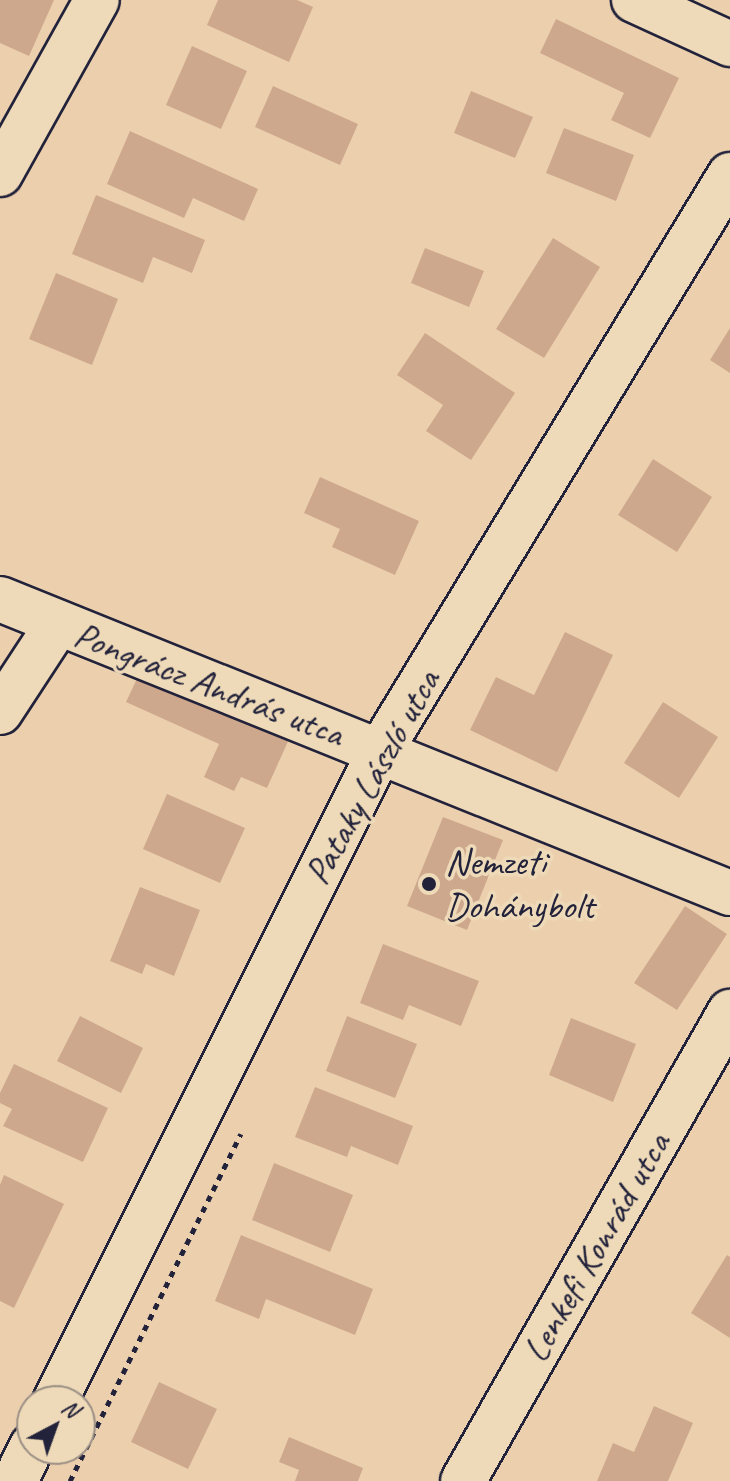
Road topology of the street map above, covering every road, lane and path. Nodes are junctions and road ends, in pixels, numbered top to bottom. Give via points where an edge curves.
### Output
1 (97, 0) edge
2 (634, 0) edge
3 (730, 44) edge
4 (0, 174) edge
5 (730, 175) edge
6 (0, 599) edge
7 (57, 625) junction
8 (0, 712) edge
9 (380, 751) junction
10 (730, 893) edge
11 (730, 1012) edge
12 (245, 1124) dead end
13 (63, 1385) edge
14 (70, 1481) edge
15 (463, 1481) edge

1 - 4 street
2 - 3 street
5 - 9 street, Pataky László utca
6 - 7 street, Pongrácz András utca
7 - 8 street
7 - 9 street, Pongrácz András utca
9 - 10 street, Pongrácz András utca
9 - 13 street, Pataky László utca
11 - 15 street, Lenkefi Konrád utca
12 - 14 path

